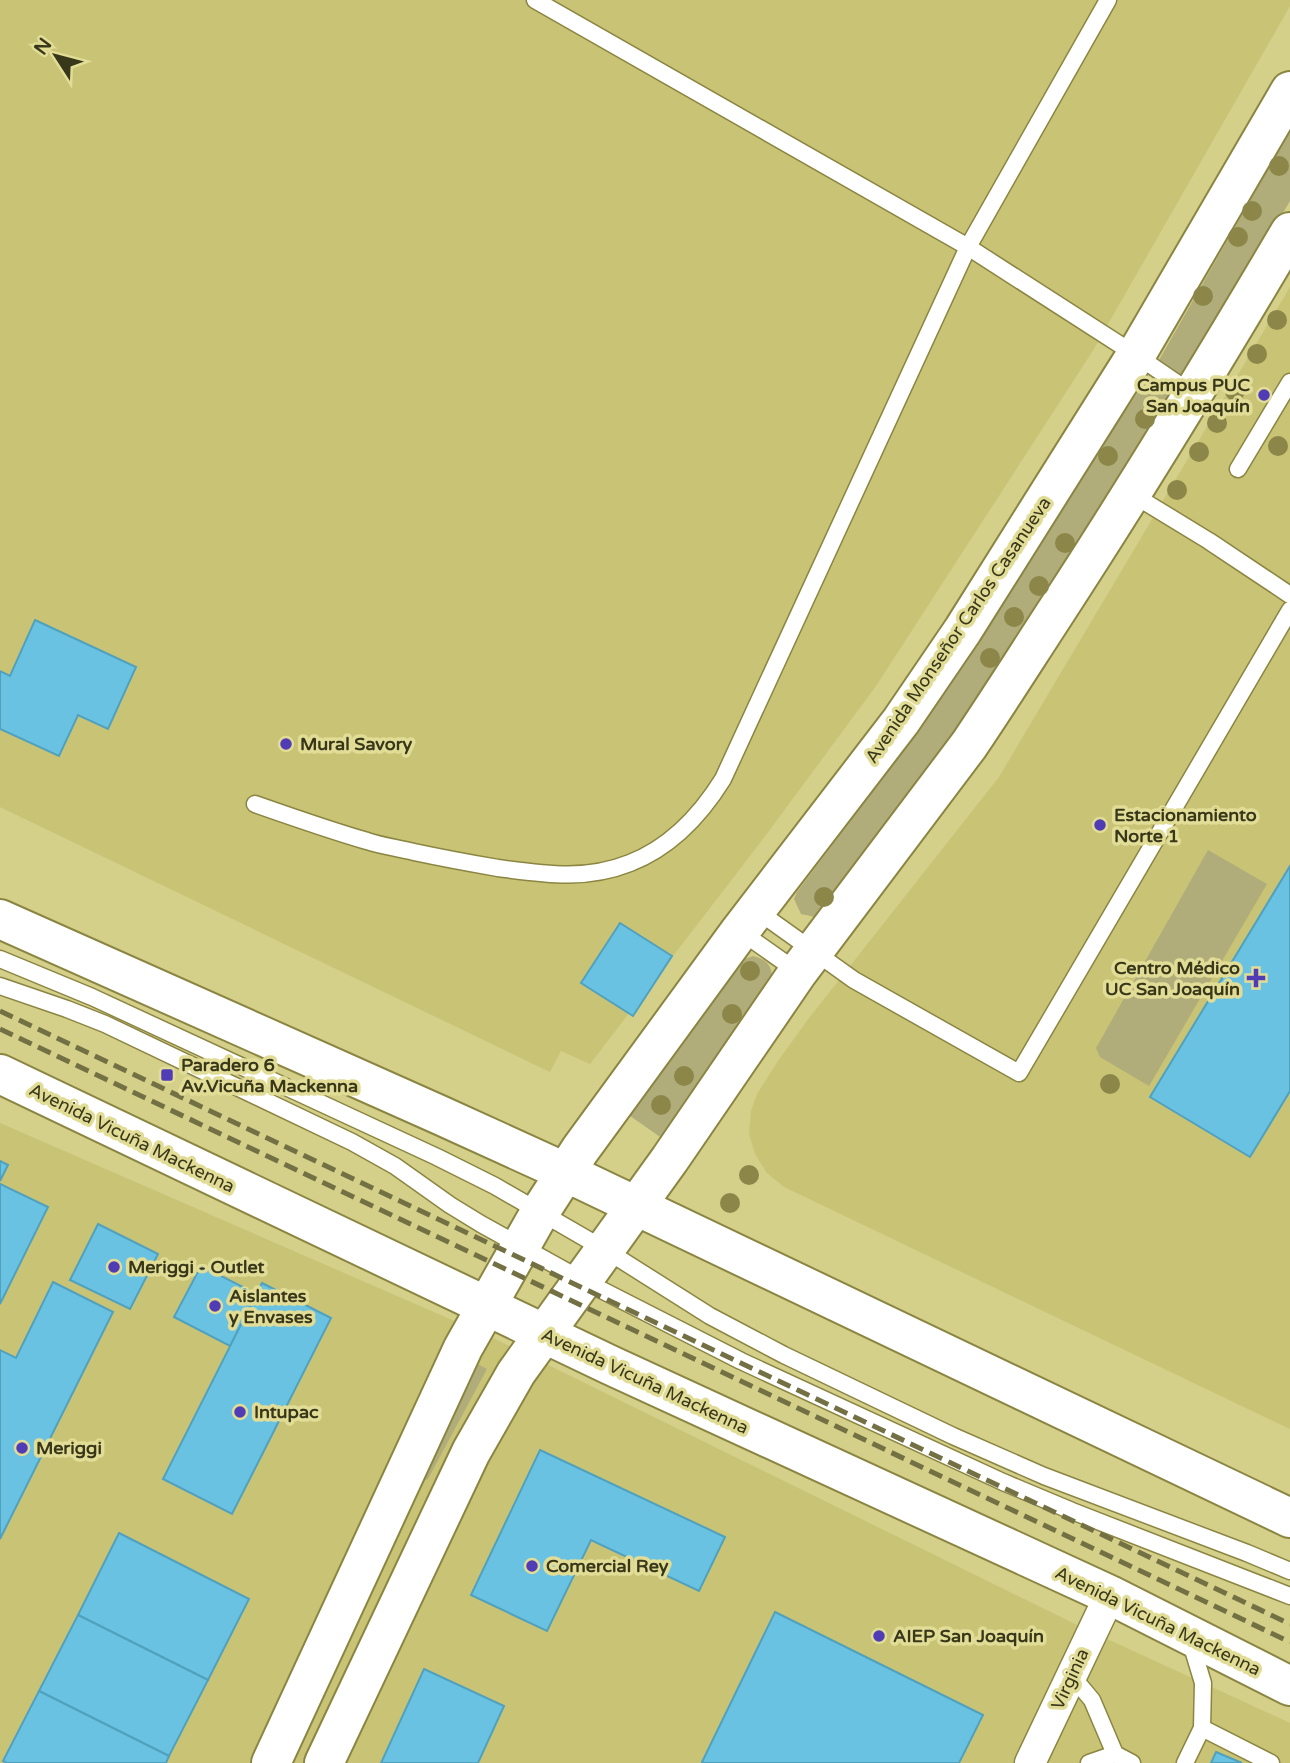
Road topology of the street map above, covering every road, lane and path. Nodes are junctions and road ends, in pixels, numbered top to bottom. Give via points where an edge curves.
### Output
1 (535, 0) edge
2 (1108, 0) edge
3 (1290, 91) edge
4 (1290, 232) edge
5 (968, 247) junction
6 (1136, 355) junction
7 (1290, 382) edge
8 (1194, 395) junction
9 (1238, 469) dead end
10 (1132, 494) junction
11 (1290, 595) edge
12 (1290, 610) edge
13 (255, 804) dead end
14 (0, 919) edge
15 (748, 921) junction
16 (0, 959) edge
17 (806, 962) junction
18 (0, 986) edge
19 (0, 1074) edge
20 (565, 1172) junction
21 (636, 1206) junction
22 (540, 1212) junction
23 (521, 1246) junction
24 (604, 1249) junction
25 (582, 1280) junction
26 (488, 1306) junction
27 (543, 1333) junction
28 (1290, 1518) edge
29 (1290, 1571) edge
30 (1110, 1595) junction
31 (1290, 1596) edge
32 (1189, 1634) junction
33 (1072, 1675) junction
34 (1290, 1685) edge
35 (1202, 1728) junction
36 (1115, 1754) junction
37 (271, 1763) edge
38 (324, 1763) edge
39 (1030, 1763) edge
40 (1089, 1763) edge
41 (1132, 1763) edge
42 (1185, 1763) edge
43 (1270, 1763) edge

1 - 5 lane
2 - 5 lane
3 - 6 main road, Avenida Monseñor Carlos Casanueva
4 - 8 main road
5 - 6 lane
5 - 13 lane via 723,779 693,821 674,838 629,864 558,876 369,842
6 - 8 lane
6 - 15 main road, Avenida Monseñor Carlos Casanueva via 901,721
7 - 9 lane
8 - 10 main road
10 - 11 lane
10 - 17 main road via 969,745
12 - 17 lane via 1019,1073 853,980
14 - 20 main road
15 - 17 lane
15 - 17 lane
15 - 20 main road, Avenida Monseñor Carlos Casanueva
16 - 22 lane via 425,1152
17 - 21 main road
18 - 23 lane via 105,1024 352,1142
19 - 26 main road, Avenida Vicuña Mackenna
20 - 21 main road
20 - 22 main road, Avenida Monseñor Carlos Casanueva
21 - 24 main road
21 - 28 main road
22 - 23 main road, Avenida Monseñor Carlos Casanueva
22 - 24 lane
23 - 25 lane
23 - 26 main road, Avenida Monseñor Carlos Casanueva
24 - 25 main road
24 - 29 lane via 710,1316 953,1436
25 - 27 main road
25 - 31 lane via 1003,1482
26 - 27 main road, Avenida Vicuña Mackenna
26 - 37 main road, Avenida Monseñor Carlos Casanueva via 463,1348
27 - 30 main road, Avenida Vicuña Mackenna
27 - 38 main road via 471,1452
30 - 32 main road, Avenida Vicuña Mackenna
30 - 33 street, Virginia
32 - 34 main road, Avenida Vicuña Mackenna
32 - 35 lane via 1203,1683
33 - 36 lane via 1092,1700
33 - 39 street, Virginia
35 - 42 lane
35 - 43 lane
36 - 40 lane
36 - 41 lane

